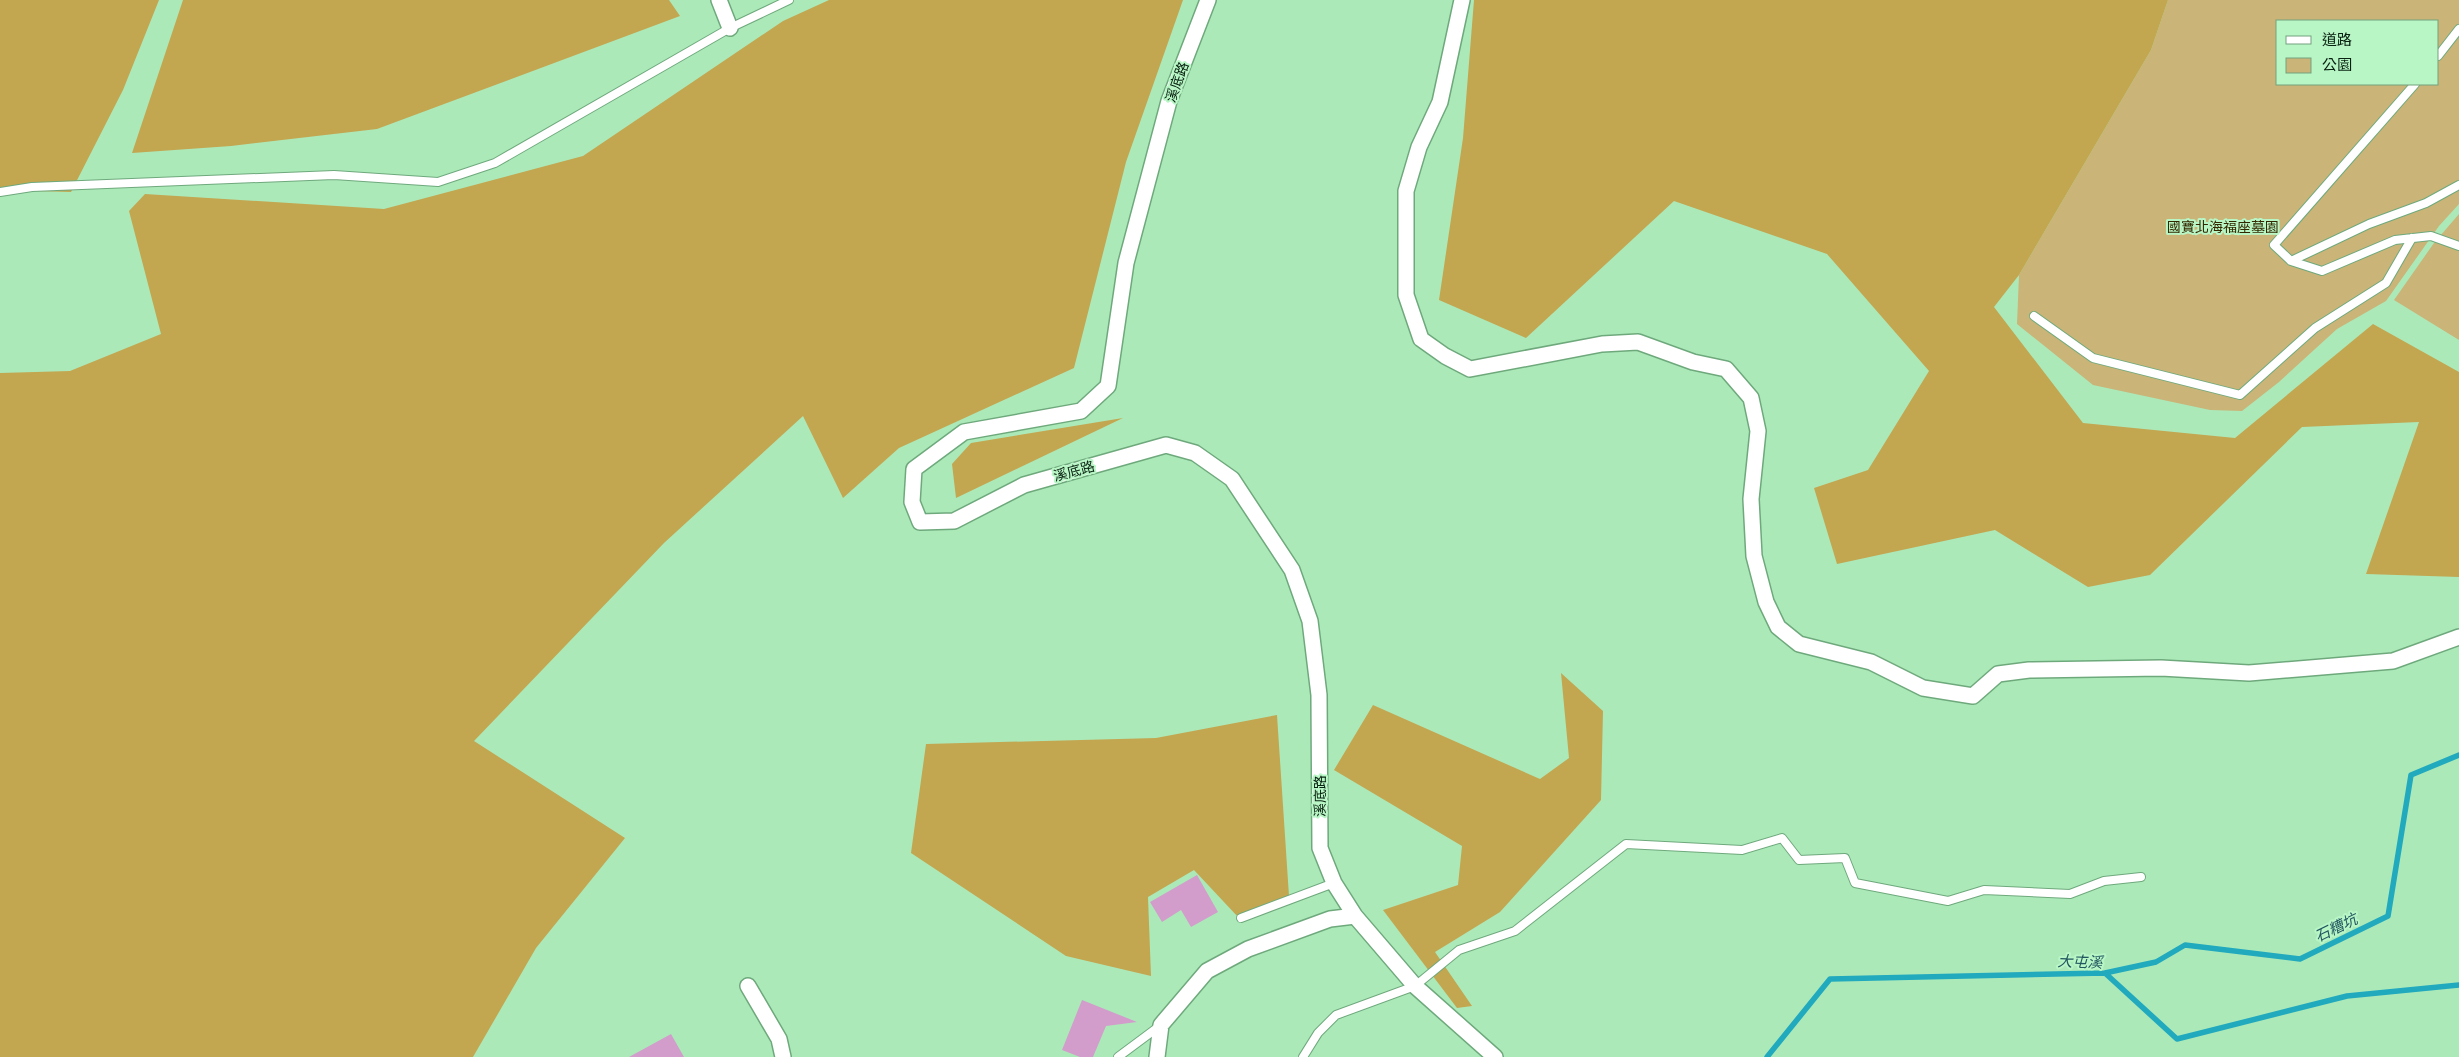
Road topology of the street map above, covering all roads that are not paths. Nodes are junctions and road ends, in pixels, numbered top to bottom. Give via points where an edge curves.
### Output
1 (719, 0) edge
2 (789, 0) edge
3 (1208, 0) edge
4 (1462, 0) edge
5 (730, 28) junction
6 (2459, 29) edge
7 (2439, 55) edge
8 (2414, 85) edge
9 (2459, 185) edge
10 (0, 192) edge
11 (2412, 238) junction
12 (2459, 246) edge
13 (2291, 261) junction
14 (2034, 316) dead end
15 (2459, 637) edge
16 (2142, 877) dead end
17 (1334, 883) junction
18 (1355, 916) junction
19 (1241, 918) dead end
20 (748, 986) dead end
21 (1415, 986) junction
22 (1160, 1025) junction
23 (783, 1057) edge
24 (1118, 1057) edge
25 (1157, 1057) edge
26 (1303, 1057) edge
27 (1495, 1057) edge

1 - 5 street
2 - 5 lane
3 - 17 street, 溪底路 via 1169,101 1126,263 1108,386 1081,412 964,432 914,469 912,502 920,522 954,521 1024,485 1166,445 1195,454 1232,479 1292,570 1310,622 1319,696 1320,848
4 - 15 street via 1440,102 1419,147 1406,191 1406,295 1421,339 1470,368 1602,344 1638,342 1693,362 1726,369 1751,398 1758,431 1751,500 1754,556 1766,602 1778,627 1799,644 1871,662 1923,688 1973,696 1998,674 2029,670 2161,668 2249,674 2393,661
5 - 10 lane via 495,163 438,182 334,175 32,186
6 - 7 lane
8 - 13 lane via 2274,245
9 - 13 lane via 2426,203 2369,224
11 - 12 lane via 2431,236
11 - 13 lane via 2395,240 2322,271
11 - 14 lane via 2386,283 2315,328 2240,395 2093,358
16 - 21 lane via 2104,881 2070,894 1984,890 1948,902 1854,883 1845,858 1799,860 1782,838 1742,850 1626,844 1515,931 1459,950
17 - 18 street, 溪底路
17 - 19 lane
18 - 21 street, 溪底路
18 - 22 street via 1330,919 1248,949 1207,971
20 - 23 street via 779,1039
21 - 26 lane via 1336,1015 1318,1033
21 - 27 street, 溪底路
22 - 24 lane
22 - 25 street

